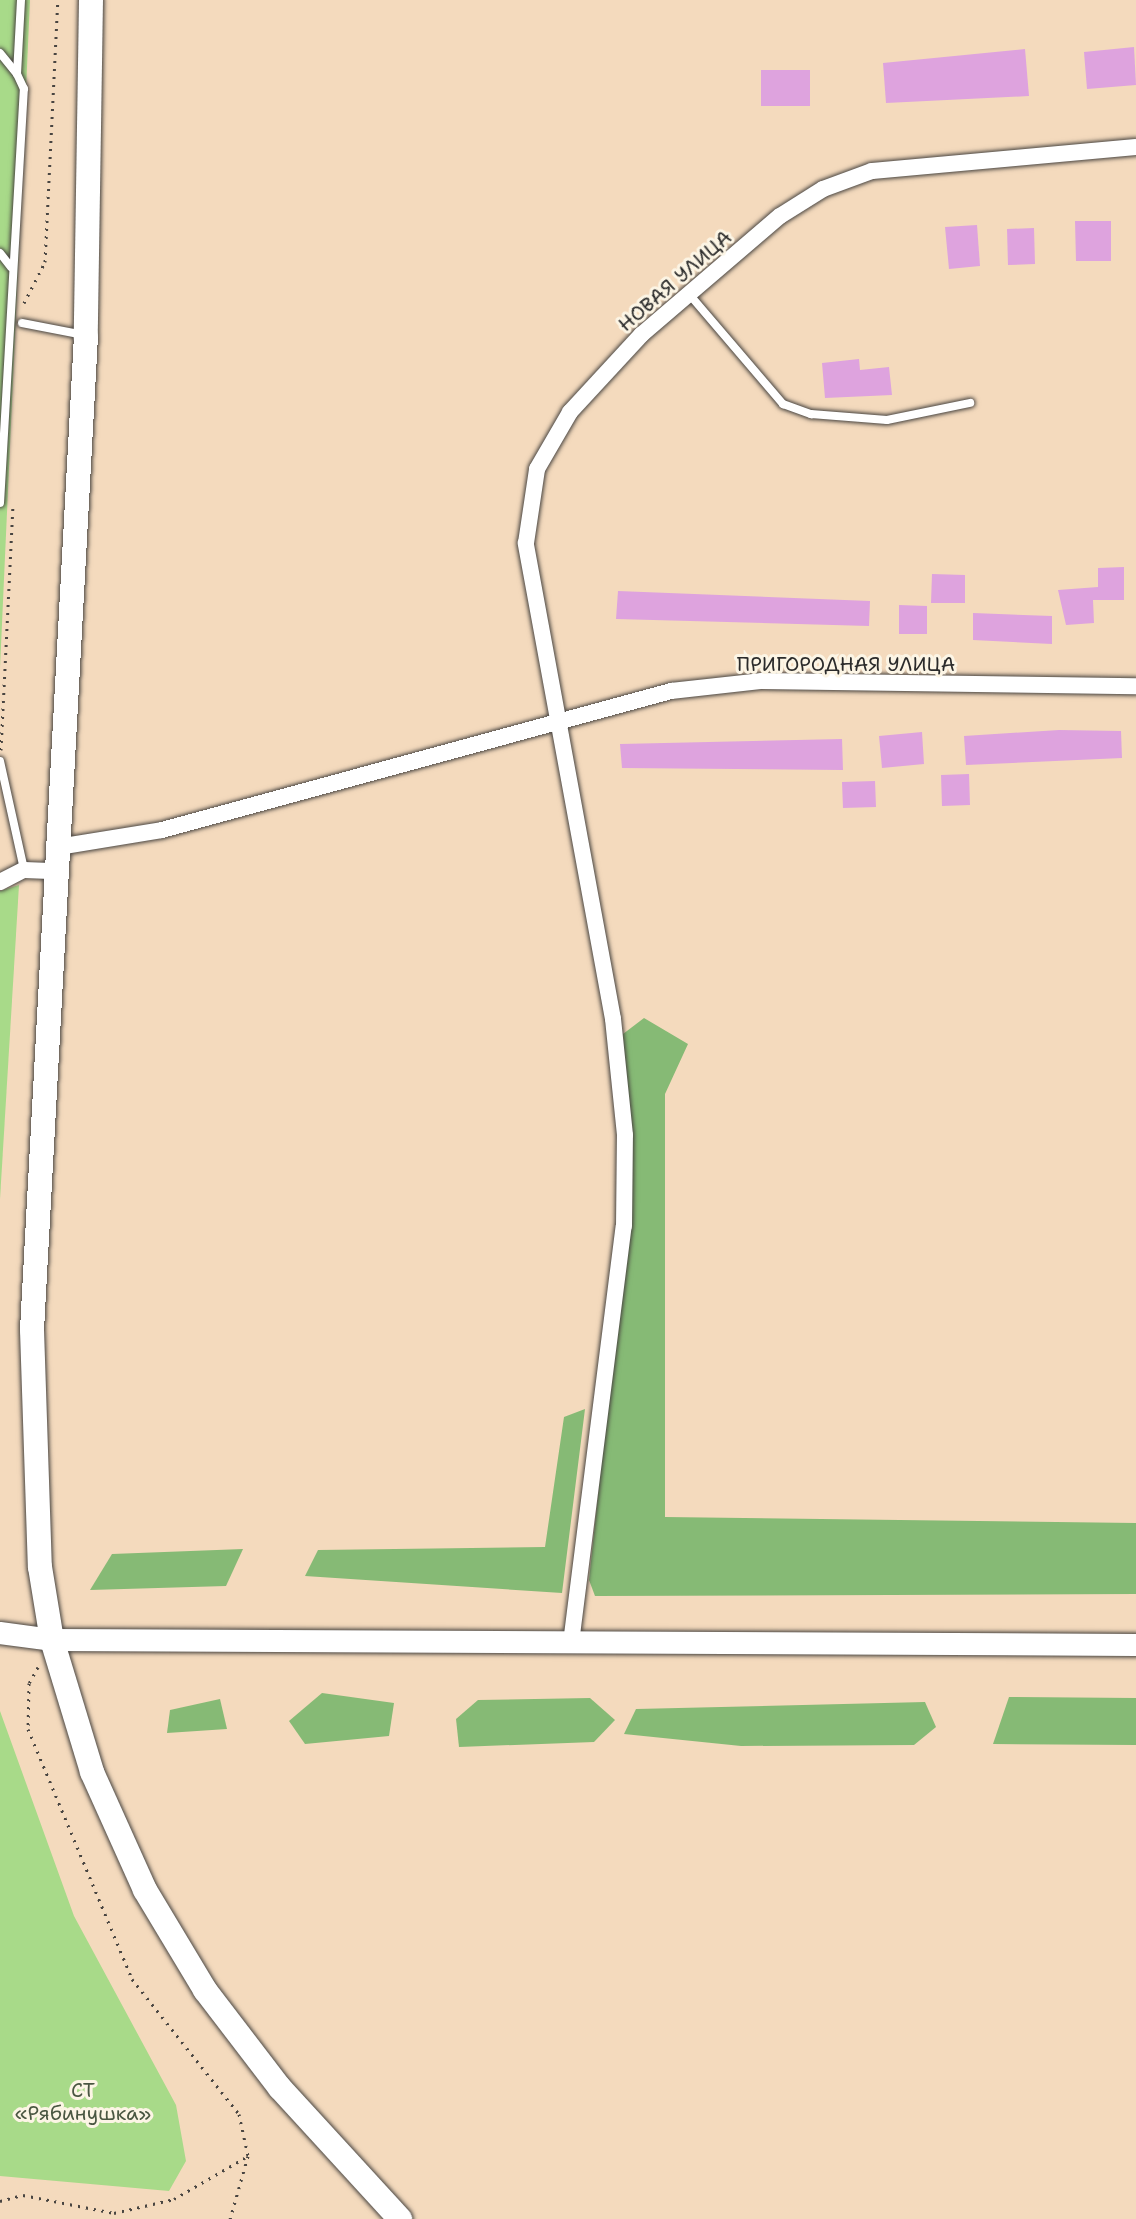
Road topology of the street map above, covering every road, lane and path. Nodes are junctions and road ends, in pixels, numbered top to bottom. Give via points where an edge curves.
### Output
1 (21, 0) edge
2 (58, 0) edge
3 (91, 0) edge
4 (0, 53) edge
5 (17, 74) junction
6 (1136, 147) edge
7 (0, 253) edge
8 (11, 268) junction
9 (689, 294) junction
10 (22, 323) joint
11 (86, 336) junction
12 (2, 381) edge
13 (970, 403) dead end
14 (14, 496) dead end
15 (0, 503) edge
16 (1136, 686) edge
17 (560, 722) junction
18 (0, 762) edge
19 (58, 859) junction
20 (24, 870) junction
21 (0, 882) edge
22 (0, 1633) edge
23 (52, 1640) junction
24 (571, 1643) junction
25 (1136, 1645) edge
26 (248, 2156) junction
27 (0, 2201) edge
28 (230, 2219) edge
29 (400, 2219) edge

1 - 5 lane
2 - 10 path via 45,262
3 - 11 main road
4 - 5 lane
5 - 8 lane via 24,89
6 - 9 street, НОВАЯ УЛИЦА via 872,171 780,216
7 - 8 lane
8 - 12 lane
9 - 13 lane via 783,404 811,414 887,420
9 - 17 street, НОВАЯ УЛИЦА via 570,412 537,469 526,543
10 - 11 lane
11 - 19 main road
12 - 15 lane
14 - 18 path
16 - 17 street, ПРИГОРОДНАЯ УЛИЦА via 762,681 671,691
17 - 19 street, ПРИГОРОДНАЯ УЛИЦА
17 - 24 street, НОВАЯ УЛИЦА via 613,1019 625,1135 624,1226
18 - 20 lane
19 - 20 street, ПРИГОРОДНАЯ УЛИЦА
19 - 23 main road via 30,1419
20 - 21 street
22 - 23 street
23 - 24 street
23 - 26 path via 29,1683 28,1729 132,1979 239,2114
23 - 29 main road via 117,1834 170,1933 280,2088
24 - 25 street
26 - 27 path via 174,2199 114,2213 23,2195
26 - 28 path

